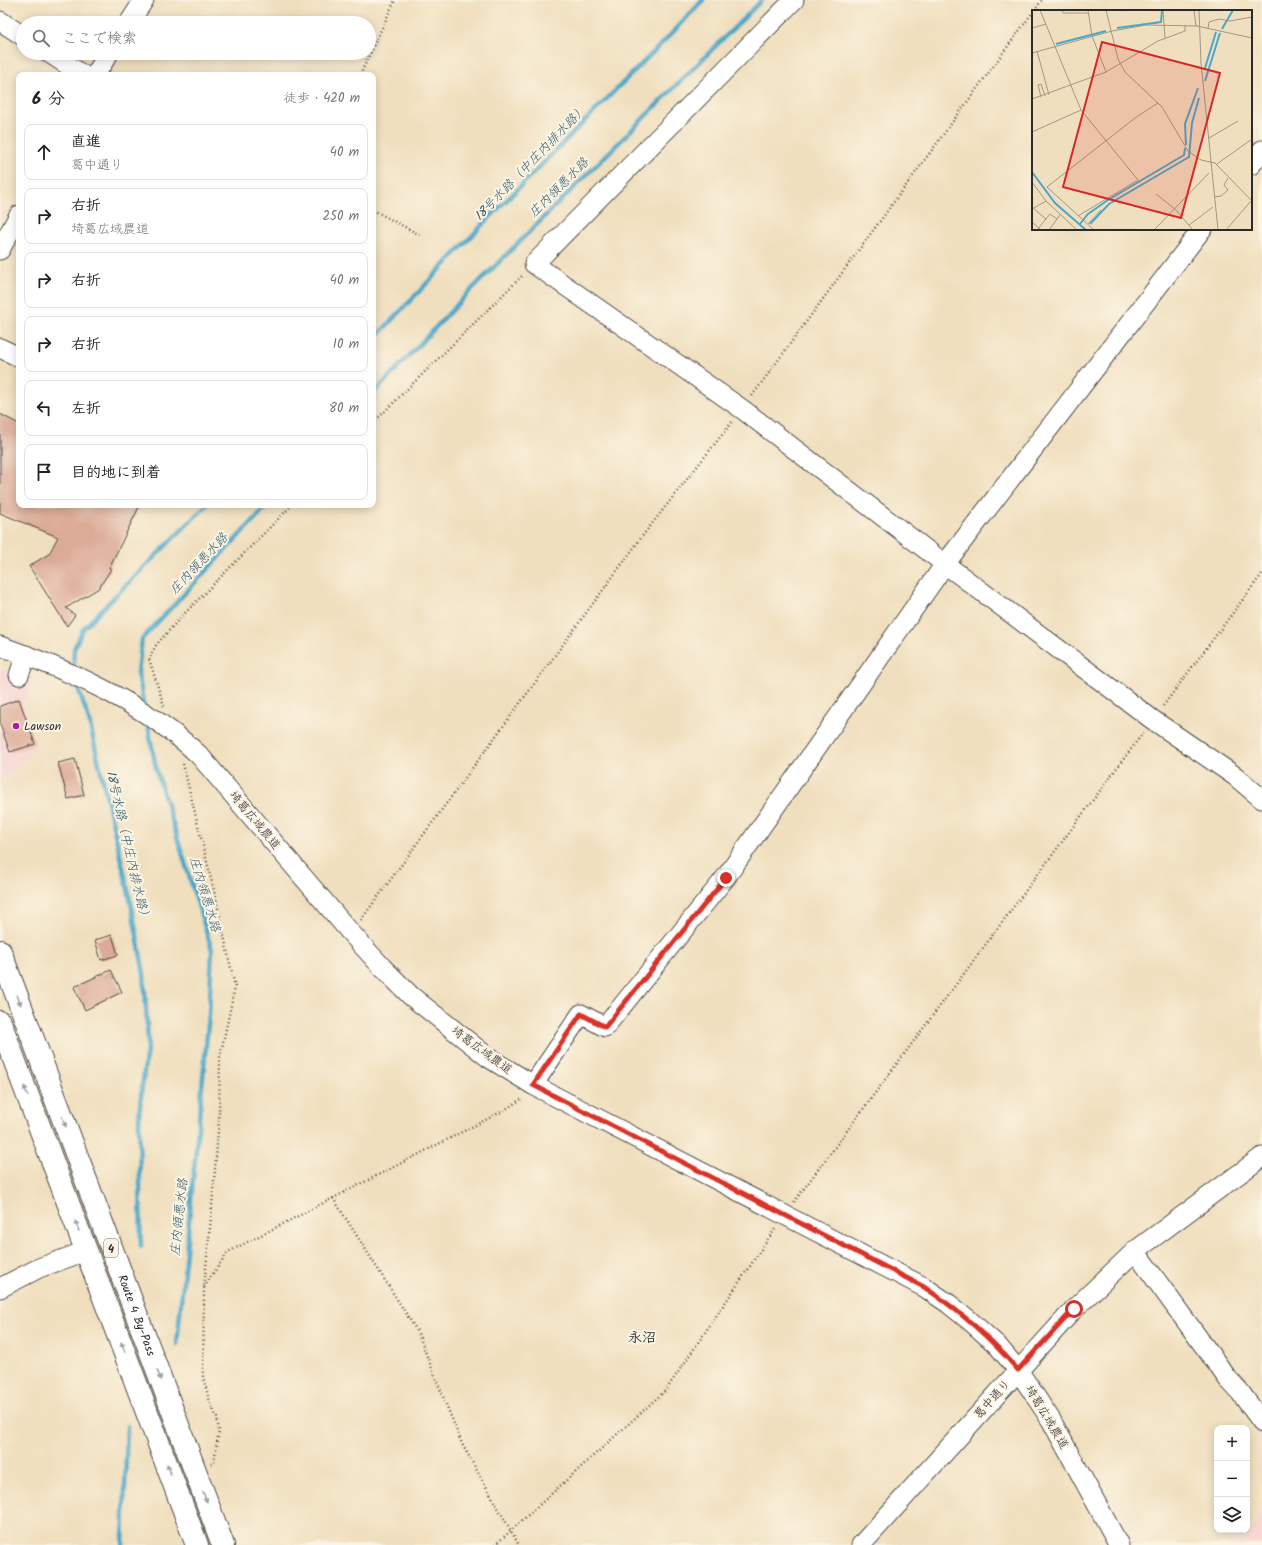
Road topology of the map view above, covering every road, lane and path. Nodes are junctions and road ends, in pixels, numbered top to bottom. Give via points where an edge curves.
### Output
1 (144, 0) edge
2 (395, 0) edge
3 (794, 0) edge
4 (1042, 0) edge
5 (1035, 10) edge
6 (1032, 15) edge
7 (134, 16) edge
8 (0, 21) edge
9 (16, 31) edge
10 (376, 41) edge
11 (60, 60) edge
12 (105, 60) edge
13 (367, 60) edge
14 (78, 72) edge
15 (97, 72) edge
16 (361, 72) edge
17 (1262, 150) edge
18 (1252, 164) edge
19 (376, 212) edge
20 (16, 221) edge
21 (1201, 230) edge
22 (420, 235) dead end
23 (0, 250) edge
24 (534, 264) junction
25 (0, 348) edge
26 (16, 356) edge
27 (742, 409) junction
28 (376, 420) edge
29 (289, 508) edge
30 (945, 564) junction
31 (1262, 574) edge
32 (0, 646) edge
33 (26, 655) junction
34 (19, 675) dead end
35 (1153, 720) junction
36 (164, 725) junction
37 (188, 744) junction
38 (1262, 799) edge
39 (350, 932) junction
40 (0, 951) edge
41 (0, 1022) edge
42 (533, 1085) junction
43 (1262, 1157) edge
44 (333, 1198) junction
45 (784, 1215) junction
46 (86, 1251) junction
47 (1135, 1252) junction
48 (204, 1287) junction
49 (0, 1288) edge
50 (1018, 1370) junction
51 (1262, 1422) edge
52 (197, 1476) junction
53 (511, 1532) junction
54 (197, 1545) edge
55 (223, 1545) edge
56 (495, 1545) edge
57 (519, 1545) edge
58 (860, 1545) edge
59 (1119, 1545) edge

1 - 7 street
2 - 10 path
3 - 24 street
4 - 5 path
6 - 27 path
8 - 9 street
11 - 14 street
12 - 15 street
13 - 16 path
17 - 18 street
19 - 22 path
20 - 23 street
21 - 30 street
24 - 27 street
24 - 28 path
25 - 26 street
27 - 30 street
27 - 39 path via 644,534
29 - 36 path via 156,645 149,659 165,712
30 - 35 street
30 - 42 street via 726,878 605,1027 581,1014
31 - 35 path
32 - 33 street, 埼葛広域農道
33 - 34 street
33 - 36 street, 埼葛広域農道 via 98,687
35 - 38 street via 1235,776
35 - 45 path
36 - 37 street, 埼葛広域農道
37 - 39 street, 埼葛広域農道
37 - 48 path via 180,754 235,987 220,1057 218,1127
39 - 42 street, 埼葛広域農道 via 411,996 489,1058
40 -> 52 highway, Route 4 By-Pass / 4
46 -> 41 highway, Route 4 By-Pass / 4
42 - 44 path via 522,1100
42 - 45 street, 埼葛広域農道
43 - 47 street, 葛中通り
44 - 48 path via 228,1252
44 - 53 path via 417,1331 462,1444
45 - 50 street, 埼葛広域農道 via 924,1287 949,1304 997,1345
45 - 53 path via 666,1390
46 - 49 street via 39,1268
54 -> 46 highway, Route 4 By-Pass / 4
47 - 50 street, 葛中通り via 1074,1309
47 - 51 street
48 - 52 path via 203,1377 219,1431 214,1461
50 - 58 street, 葛中通り
50 - 59 street, 埼葛広域農道 via 1052,1420
52 -> 55 highway, Route 4 By-Pass / 4
53 - 56 path
53 - 57 path

